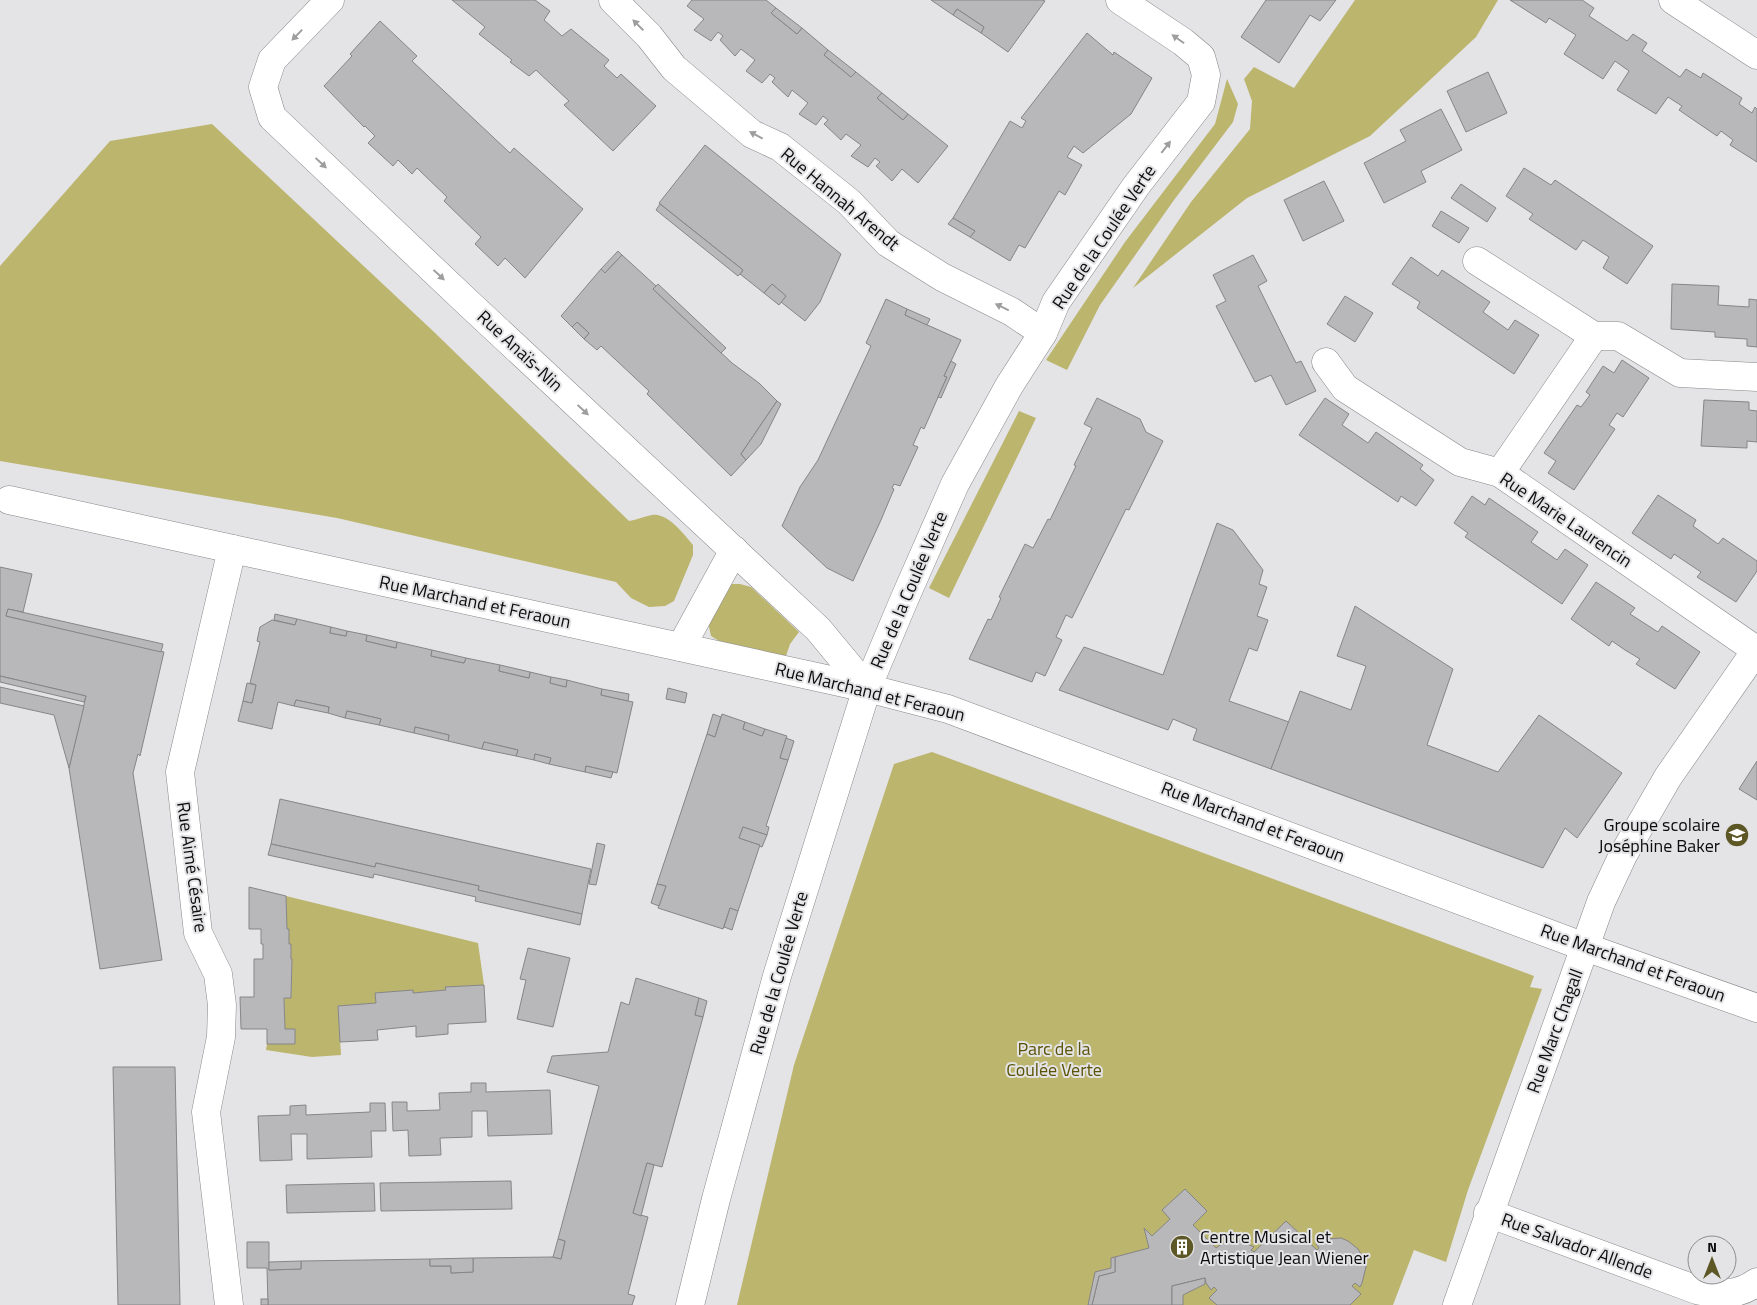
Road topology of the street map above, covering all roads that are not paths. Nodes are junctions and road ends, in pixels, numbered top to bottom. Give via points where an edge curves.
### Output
1 (330, 0) edge
2 (613, 0) edge
3 (1120, 0) edge
4 (1673, 0) edge
5 (1755, 49) edge
6 (1478, 261) dead end
7 (1043, 333) junction
8 (1594, 336) junction
9 (1326, 362) dead end
10 (1757, 377) edge
11 (1500, 473) junction
12 (9, 500) dead end
13 (232, 549) junction
14 (734, 550) junction
15 (681, 647) junction
16 (1757, 650) edge
17 (867, 688) junction
18 (1585, 947) junction
19 (1757, 1008) edge
20 (1488, 1213) junction
21 (1757, 1282) edge
22 (229, 1305) edge
23 (690, 1305) edge
24 (1457, 1305) edge

1 -> 14 street, Rue Anaïs-Nin via 272,60 263,87 272,117
7 -> 2 street, Rue Hannah Arendt via 1012,312 942,277 888,243 849,202 780,147 752,134 680,74 649,36
7 -> 3 street, Rue de la Coulée Verte via 1056,302 1136,186 1202,102 1206,75 1201,57
4 - 5 street
6 - 8 street
7 - 17 street, Rue de la Coulée Verte via 1009,386 955,484
8 - 10 street via 1618,336 1680,373
8 - 11 street
9 - 11 street, Rue Marie Laurencin via 1345,388 1460,462
11 - 16 street, Rue Marie Laurencin
12 - 13 street, Rue Marchand et Feraoun
13 - 15 street, Rue Marchand et Feraoun
13 - 22 street, Rue Aimé Césaire via 180,772 198,933 218,974 222,1005 221,1037 206,1112
14 - 15 street
14 - 17 street, Rue Anaïs-Nin via 818,630
15 - 17 street, Rue Marchand et Feraoun
16 - 18 street, Rue Marc Chagall via 1668,777 1623,855
17 - 18 street, Rue Marchand et Feraoun via 948,709
17 - 23 street, Rue de la Coulée Verte via 764,1018
18 - 19 street, Rue Marchand et Feraoun
18 - 20 street, Rue Marc Chagall
20 - 21 street, Rue Salvador Allende via 1697,1290 1717,1294 1738,1292
20 - 24 street, Rue Salvador Allende

